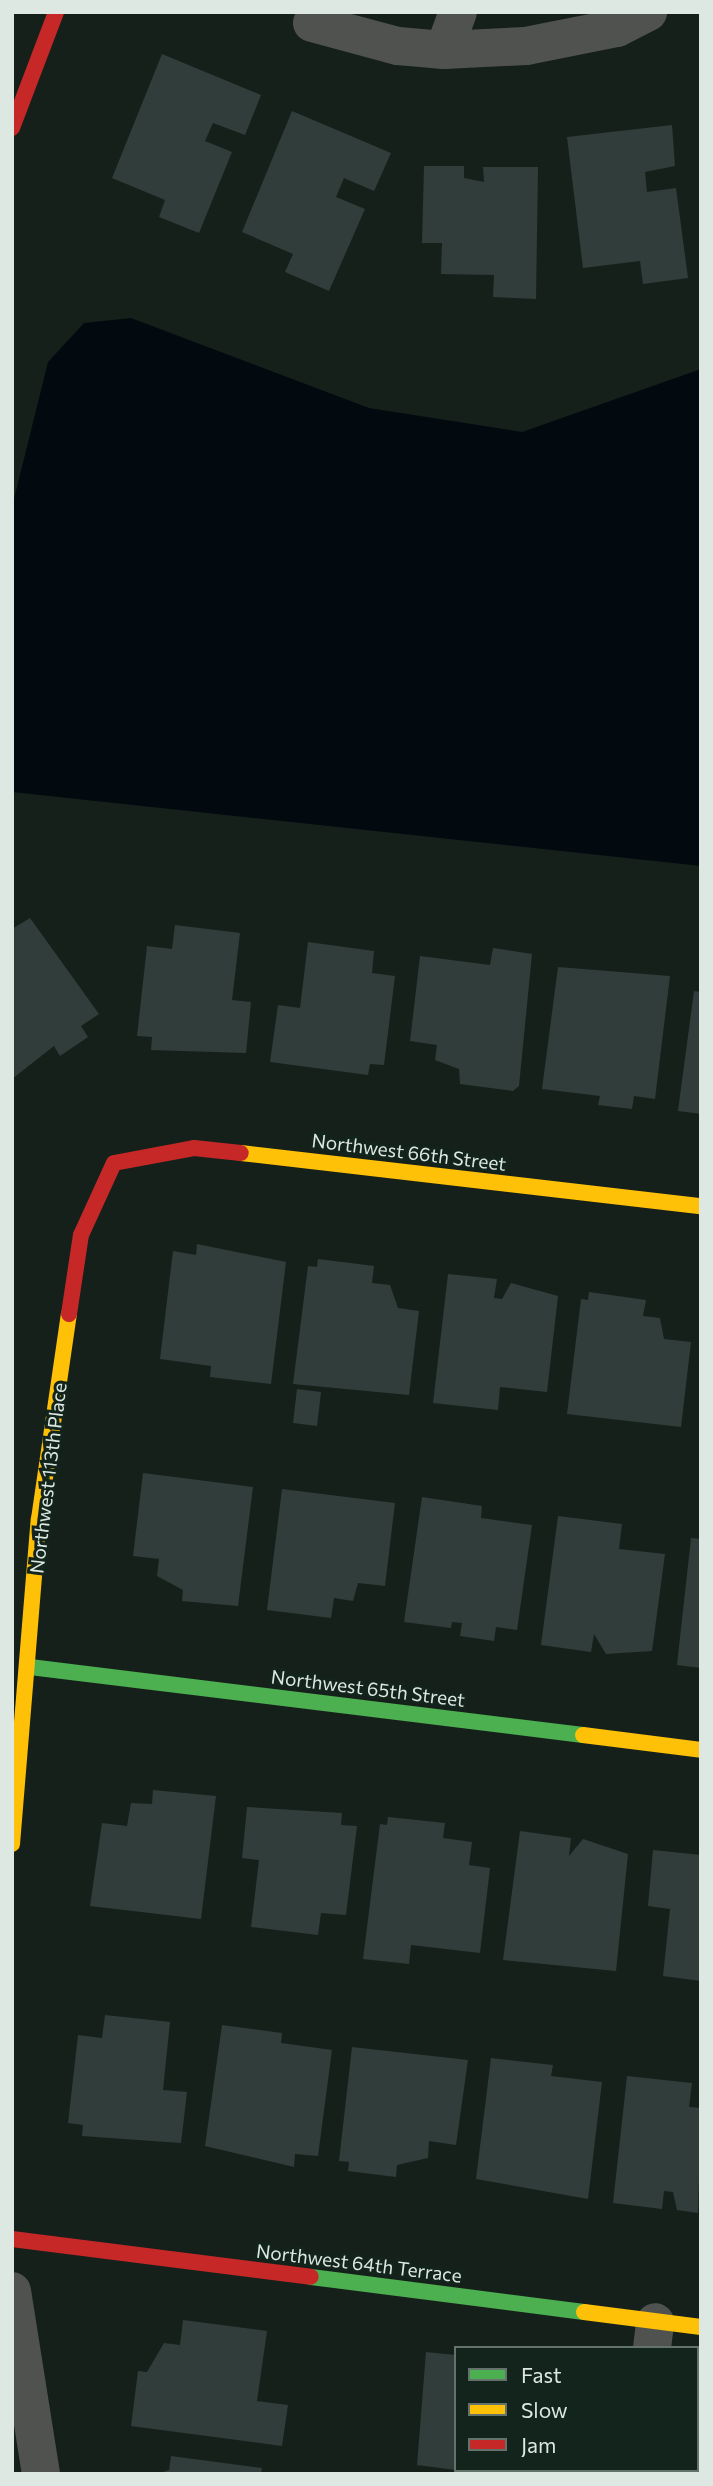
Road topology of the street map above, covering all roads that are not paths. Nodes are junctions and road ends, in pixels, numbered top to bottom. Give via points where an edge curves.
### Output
1 (55, 12) edge
2 (458, 12) edge
3 (648, 12) edge
4 (312, 23) dead end
5 (444, 50) junction
6 (12, 128) edge
7 (114, 1163) joint
8 (701, 1206) edge
9 (30, 1667) junction
10 (701, 1750) edge
11 (12, 1843) edge
12 (12, 2239) edge
13 (12, 2291) edge
14 (701, 2327) edge
15 (653, 2335) edge
16 (41, 2474) edge

1 - 6 street
2 - 5 street
3 - 5 street via 617,28 526,46
4 - 5 street via 398,46
7 - 8 street, Northwest 66th Street via 194,1148
7 - 9 street, Northwest 113th Place via 81,1235 39,1518
9 - 10 street, Northwest 65th Street
9 - 11 street, Northwest 113th Place
12 - 15 street, Northwest 64th Terrace
13 - 16 street
14 - 15 street, Northwest 64th Terrace

